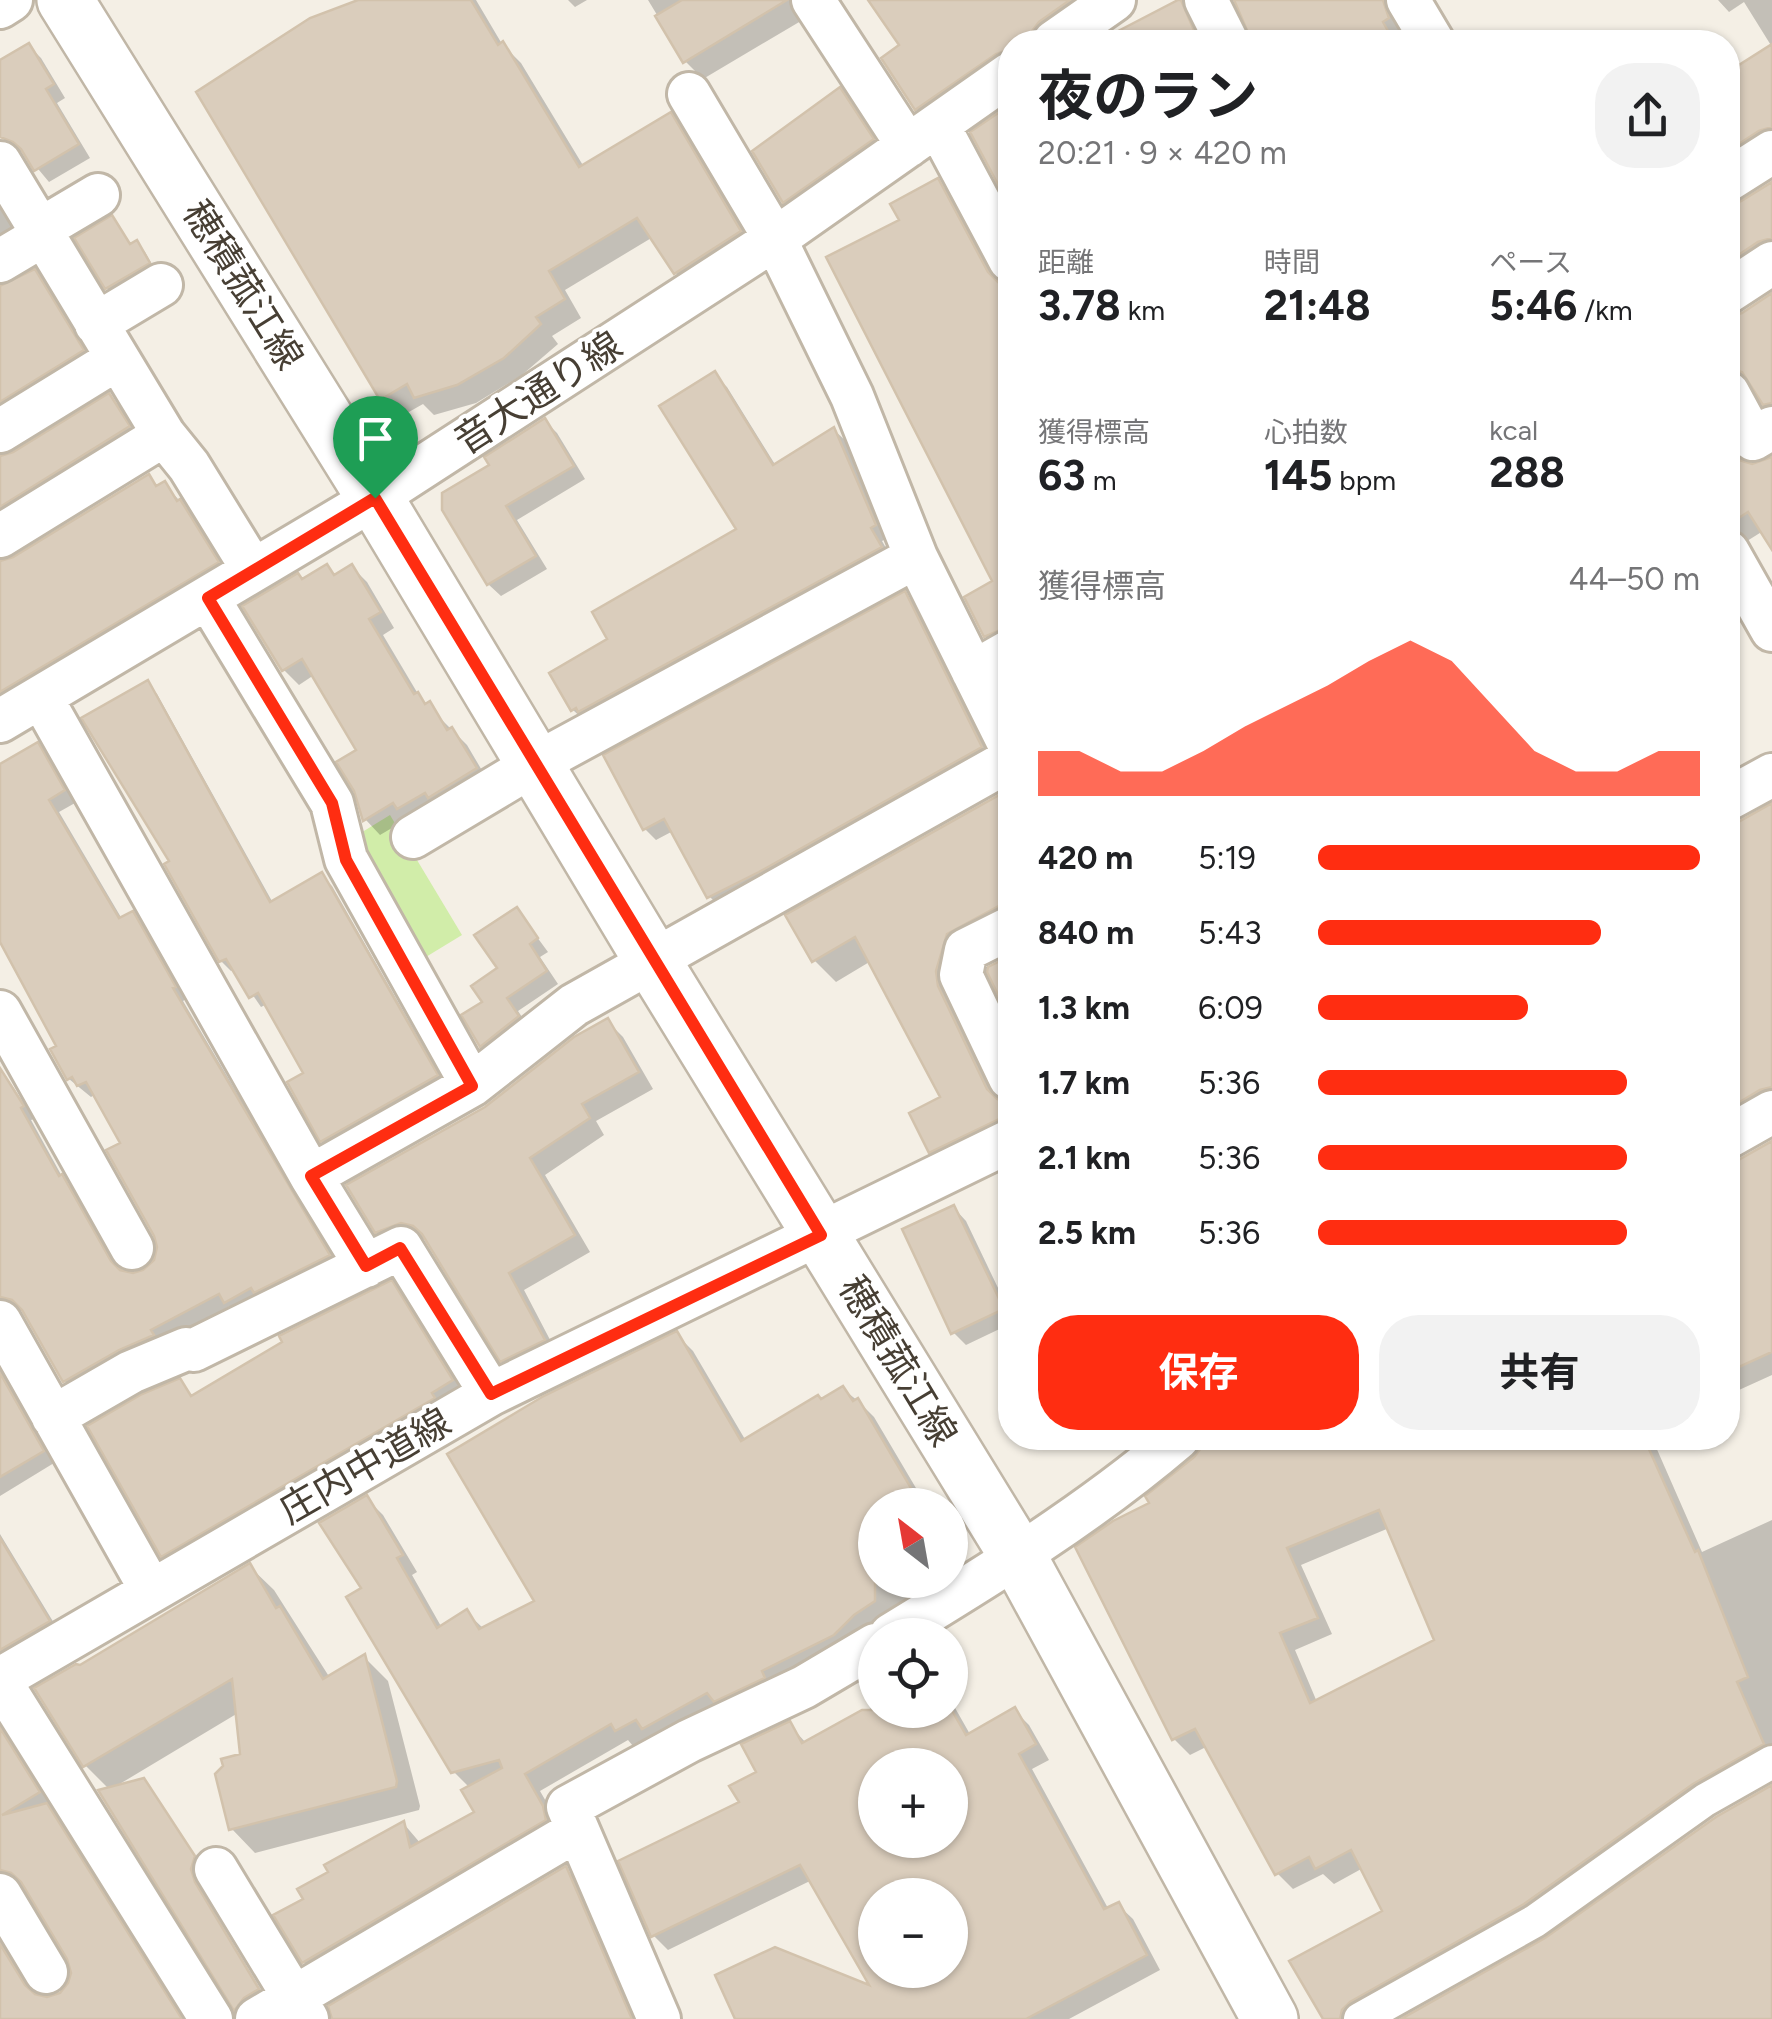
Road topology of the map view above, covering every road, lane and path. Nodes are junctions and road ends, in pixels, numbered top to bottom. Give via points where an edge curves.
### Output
1 (10, 0) edge
2 (65, 0) edge
3 (813, 0) edge
4 (1114, 0) edge
5 (1206, 0) edge
6 (1408, 0) edge
7 (0, 6) edge
8 (1074, 30) edge
9 (1221, 30) edge
10 (1427, 30) edge
11 (998, 82) edge
12 (689, 94) dead end
13 (923, 135) junction
14 (1772, 152) edge
15 (0, 163) edge
16 (1740, 172) edge
17 (98, 195) dead end
18 (40, 233) junction
19 (775, 239) junction
20 (998, 243) edge
21 (0, 261) edge
22 (1772, 263) edge
23 (1740, 284) edge
24 (160, 285) dead end
25 (106, 342) junction
26 (1740, 414) edge
27 (1772, 428) edge
28 (0, 431) edge
29 (164, 435) junction
30 (375, 498) junction
31 (0, 536) edge
32 (916, 557) junction
33 (254, 570) junction
34 (1740, 573) edge
35 (208, 598) junction
36 (1772, 630) edge
37 (998, 658) edge
38 (973, 672) junction
39 (41, 697) junction
40 (0, 721) edge
41 (998, 722) edge
42 (535, 764) junction
43 (998, 767) edge
44 (1772, 775) edge
45 (1740, 792) edge
46 (412, 837) dead end
47 (998, 934) edge
48 (652, 960) junction
49 (0, 1012) edge
50 (998, 1053) edge
51 (472, 1086) junction
52 (1772, 1112) edge
53 (1740, 1131) edge
54 (998, 1147) edge
55 (311, 1176) junction
56 (821, 1235) junction
57 (132, 1248) dead end
58 (366, 1266) junction
59 (0, 1322) edge
60 (491, 1394) junction
61 (52, 1416) junction
62 (1164, 1450) edge
63 (1019, 1558) junction
64 (151, 1590) junction
65 (919, 1618) edge
66 (858, 1655) edge
67 (0, 1680) edge
68 (1772, 1762) edge
69 (576, 1831) junction
70 (216, 1869) dead end
71 (0, 1895) edge
72 (46, 1972) dead end
73 (300, 2008) edge
74 (211, 2019) edge
75 (257, 2019) edge
76 (658, 2019) edge
77 (1270, 2019) edge
78 (1360, 2019) edge

1 - 7 street
2 - 30 street, 穂積菰江線
3 - 13 street
4 - 8 street
5 - 9 street
6 - 10 street
11 - 13 street, 音大通り線
12 - 19 street
13 - 19 street, 音大通り線
13 - 20 street
14 - 16 street
15 - 18 street
17 - 18 street
18 - 21 street
18 - 25 street
19 - 30 street, 音大通り線
19 - 32 street via 852,396
22 - 23 street
24 - 25 street
25 - 28 street
25 - 29 street
26 - 27 street via 1754,439
29 - 31 street
29 - 33 street
30 - 33 street, 音大通り線
30 - 42 street, 穂積菰江線
32 - 38 street
32 - 42 street
33 - 35 street, 音大通り線
34 - 36 street
35 - 39 street, 音大通り線
35 - 51 street via 332,803 346,860
37 - 38 street
38 - 41 street
39 - 40 street, 音大通り線
39 - 55 street
42 - 46 street
42 - 48 street, 穂積菰江線
43 - 48 street
44 - 45 street
47 - 50 street via 966,950 961,975
48 - 51 street via 574,1005
48 - 56 street, 穂積菰江線
49 - 57 street
51 - 55 street
52 - 53 street
54 - 56 street, 庄内中道線
55 - 58 street
56 - 60 street, 庄内中道線
56 - 63 street, 穂積菰江線
58 - 60 street via 400,1248
58 - 61 street via 194,1350 130,1372
59 - 61 street
60 - 64 street, 庄内中道線
61 - 64 street
62 - 63 street
63 - 65 street
63 - 77 street, 穂積菰江線
64 - 67 street, 庄内中道線
66 - 69 street via 568,1807
67 - 74 street
68 - 78 street via 1705,1800 1535,1922
69 - 73 street
69 - 76 street
70 - 73 street
71 - 72 street
73 - 75 street

